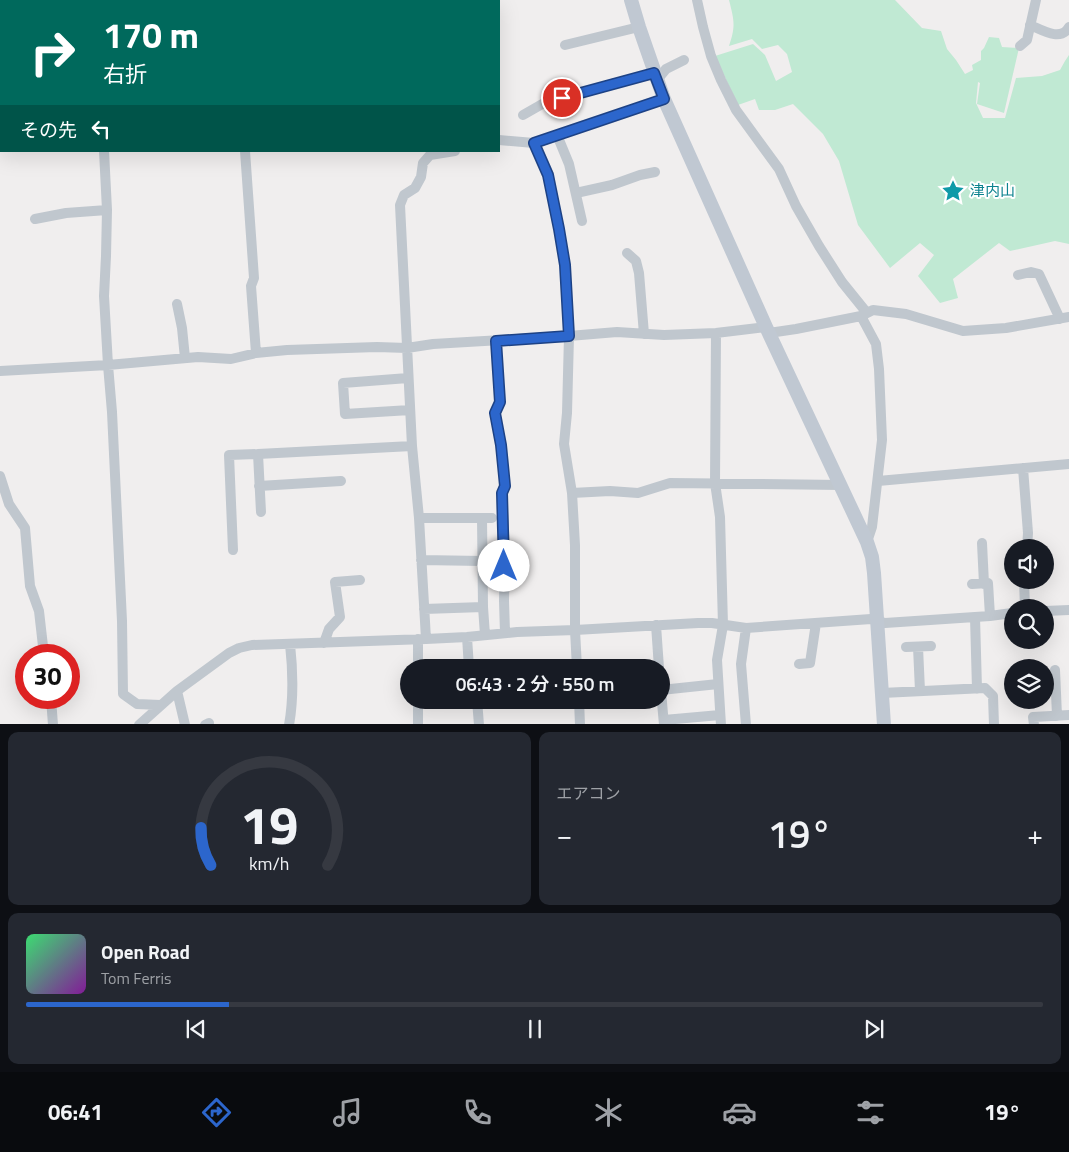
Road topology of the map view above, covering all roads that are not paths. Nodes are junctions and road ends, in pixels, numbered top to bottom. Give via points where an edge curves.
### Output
1 (631, 0) edge
2 (697, 0) edge
3 (1036, 0) edge
4 (1030, 25) junction
5 (639, 27) junction
6 (1069, 27) edge
7 (565, 45) dead end
8 (1020, 46) dead end
9 (684, 60) dead end
10 (656, 77) junction
11 (664, 99) junction
12 (524, 115) dead end
13 (557, 135) junction
14 (500, 140) edge
15 (534, 143) junction
16 (104, 152) edge
17 (245, 152) edge
18 (449, 152) edge
19 (655, 172) dead end
20 (576, 193) junction
21 (107, 210) junction
22 (36, 219) dead end
23 (582, 221) dead end
24 (627, 253) dead end
25 (1018, 275) dead end
26 (177, 304) dead end
27 (864, 315) junction
28 (1064, 318) edge
29 (768, 330) junction
30 (716, 333) junction
31 (644, 334) junction
32 (569, 336) junction
33 (496, 341) junction
34 (407, 348) junction
35 (256, 353) junction
36 (185, 358) junction
37 (108, 365) junction
38 (0, 371) edge
39 (408, 378) junction
40 (410, 410) junction
41 (412, 446) junction
42 (258, 454) junction
43 (1069, 464) edge
44 (1024, 468) junction
45 (0, 476) edge
46 (878, 481) junction
47 (341, 482) dead end
48 (715, 483) junction
49 (841, 485) junction
50 (260, 486) junction
51 (572, 493) junction
52 (261, 512) dead end
53 (418, 518) junction
54 (1028, 539) edge
55 (868, 542) junction
56 (982, 543) dead end
57 (233, 550) dead end
58 (421, 560) junction
59 (482, 561) junction
60 (360, 580) dead end
61 (972, 584) dead end
62 (984, 584) junction
63 (483, 606) junction
64 (424, 609) junction
65 (1069, 610) edge
66 (1054, 611) edge
67 (1004, 614) edge
68 (990, 616) junction
69 (975, 617) junction
70 (878, 620) junction
71 (816, 623) junction
72 (656, 625) junction
73 (723, 625) junction
74 (746, 628) junction
75 (575, 630) junction
76 (505, 633) junction
77 (485, 635) junction
78 (467, 637) junction
79 (422, 639) junction
80 (324, 643) junction
81 (43, 644) edge
82 (290, 644) junction
83 (931, 646) dead end
84 (918, 647) junction
85 (906, 648) dead end
86 (419, 659) edge
87 (468, 659) edge
88 (577, 659) edge
89 (658, 659) edge
90 (799, 664) dead end
91 (1055, 670) dead end
92 (718, 684) junction
93 (977, 688) junction
94 (670, 689) edge
95 (177, 691) junction
96 (920, 691) junction
97 (882, 693) junction
98 (160, 705) junction
99 (52, 709) edge
100 (418, 709) edge
101 (478, 709) edge
102 (579, 709) edge
103 (663, 709) edge
104 (1069, 715) edge
105 (1057, 716) junction
106 (720, 720) edge
107 (664, 722) edge
108 (53, 724) edge
109 (139, 724) edge
110 (185, 724) edge
111 (290, 724) edge
112 (418, 724) edge
113 (479, 724) edge
114 (580, 724) edge
115 (746, 724) edge
116 (884, 724) edge
117 (994, 724) edge
118 (1034, 724) edge

1 - 5 street
2 - 27 street via 710,56 720,80 736,110 779,169 819,246
3 - 4 street
4 - 6 street via 1059,35
4 - 8 street via 1027,40
5 - 7 street
5 - 10 street
9 - 10 street
10 - 11 street
10 - 12 street via 544,103
11 - 13 street
11 - 29 street
13 - 15 street
13 - 20 street
14 - 15 street
15 - 32 street via 548,175 559,229 565,265
16 - 21 street
17 - 35 street
18 - 34 street via 430,155 423,163 415,188 404,195 400,205
19 - 20 street
20 - 23 street
21 - 22 street
21 - 37 street via 104,296
24 - 31 street via 636,261 639,273
25 - 28 street via 1039,274
26 - 36 street
27 - 28 street via 873,310 906,314 963,331 1006,328
27 - 29 street via 796,329
27 - 46 street via 876,344 879,369 882,440
29 - 30 street
29 - 49 street
30 - 31 street
30 - 48 street
31 - 32 street via 617,332
32 - 33 street
32 - 51 street via 568,413 564,444
33 - 34 street
33 - 76 street via 500,402 495,413 505,486 502,493
34 - 35 street via 377,346
34 - 39 street
35 - 36 street via 231,359
36 - 37 street
37 - 38 street
37 - 98 street via 123,694 137,704
39 - 40 street
39 - 40 street via 343,384 345,414
40 - 41 street
41 - 42 street
41 - 53 street
42 - 50 street
42 - 57 street via 229,455
43 - 44 street
44 - 46 street
44 - 54 street
45 - 81 street via 9,504 25,528 30,586 39,611
46 - 55 street
47 - 50 street
48 - 49 street
48 - 51 street via 670,483 638,493
48 - 73 street via 720,517
49 - 55 street
50 - 52 street
51 - 75 street
53 - 58 street
53 - 59 street via 487,518
55 - 70 street
56 - 62 street
58 - 59 street
58 - 64 street
59 - 63 street
60 - 80 street via 335,582 340,618 329,629
61 - 62 street
62 - 68 street via 988,583
63 - 64 street
63 - 77 street
64 - 79 street
65 - 66 street
67 - 68 street
68 - 69 street
69 - 70 street via 885,623
69 - 93 street
70 - 71 street
70 - 97 street
71 - 74 street
71 - 90 street via 810,663
72 - 73 street
72 - 75 street
72 - 89 street
73 - 74 street
73 - 92 street via 717,660
74 - 115 street via 741,664
75 - 76 street
75 - 88 street
76 - 77 street
77 - 78 street
78 - 79 street
78 - 87 street
79 - 80 street
79 - 86 street
80 - 82 street
82 - 95 street via 240,648
82 - 111 street via 294,678
83 - 84 street
84 - 85 street
84 - 96 street
91 - 105 street
92 - 94 street
92 - 106 street
93 - 96 street
93 - 117 street via 985,688 993,696
95 - 98 street
95 - 110 street
96 - 97 street
97 - 116 street
98 - 109 street
99 - 108 street
100 - 112 street
101 - 113 street
102 - 114 street
103 - 107 street
104 - 105 street
105 - 118 street via 1033,717
106 - 107 street

